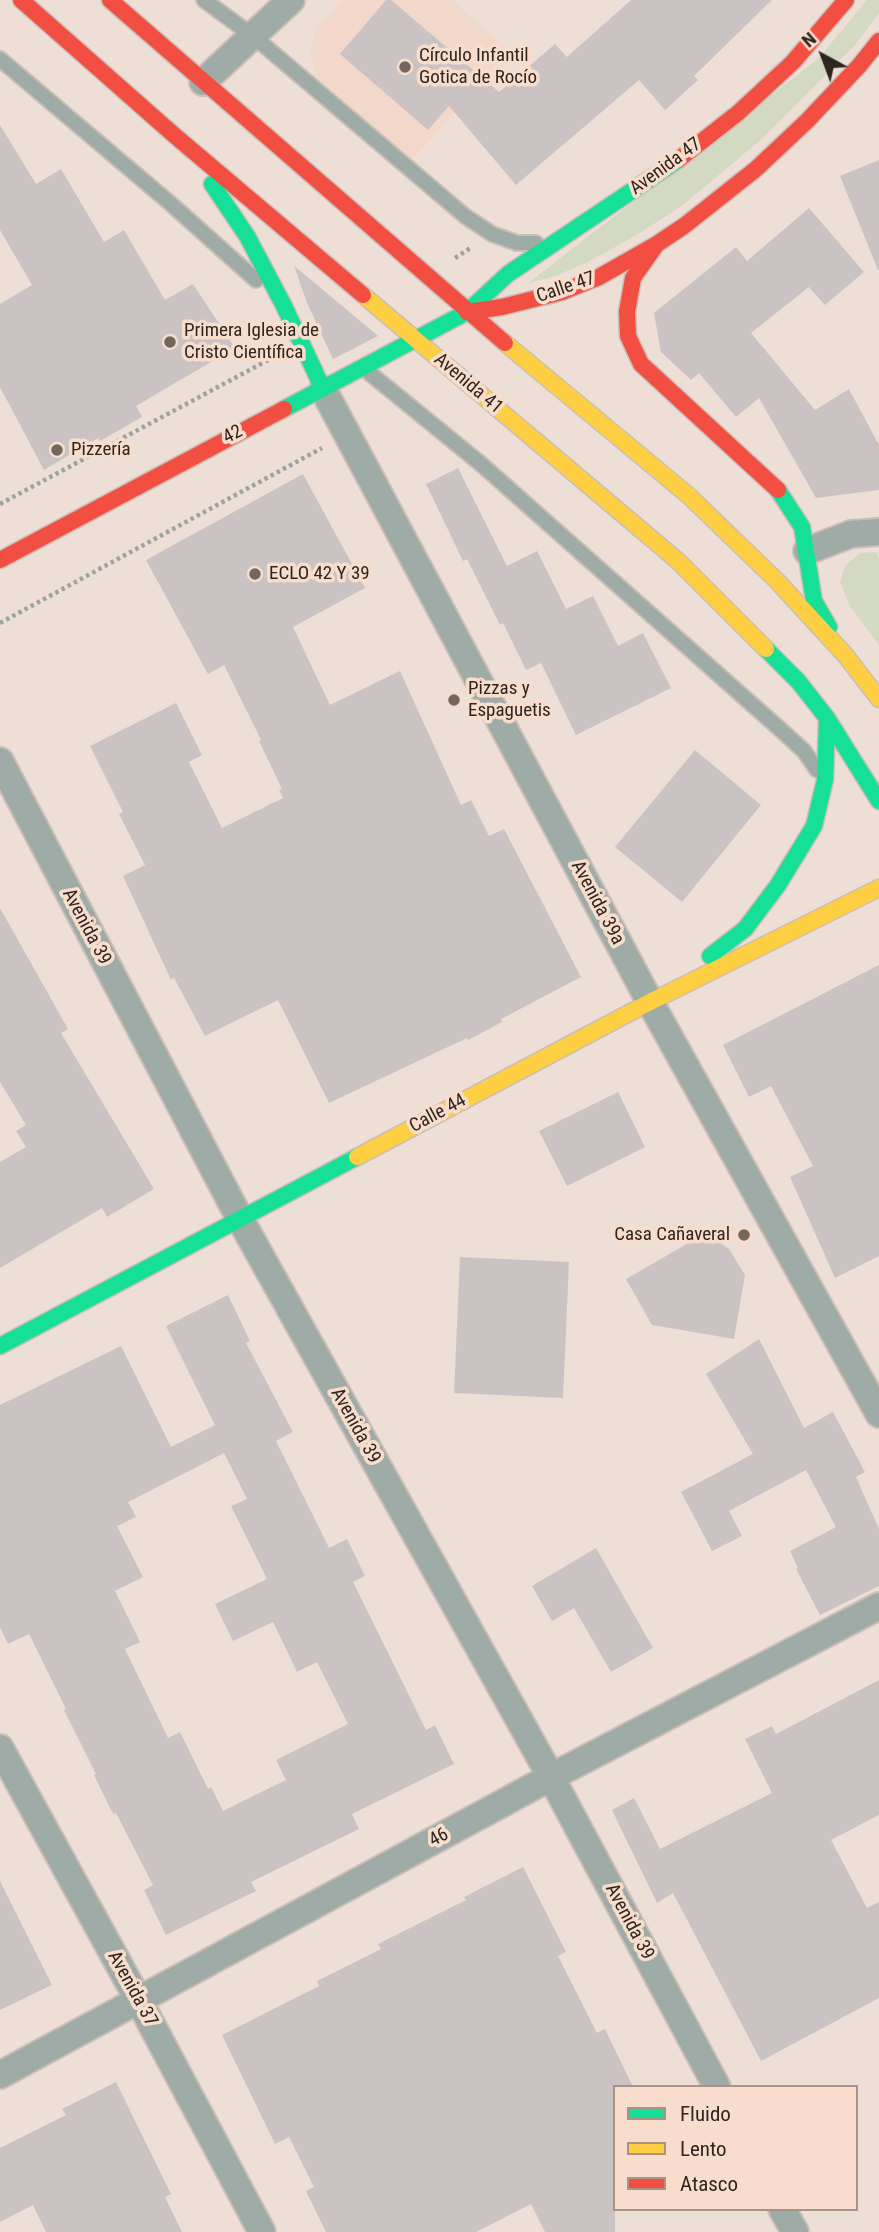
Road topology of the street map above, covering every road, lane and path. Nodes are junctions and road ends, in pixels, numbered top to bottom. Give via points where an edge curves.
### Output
1 (21, 0) edge
2 (110, 0) edge
3 (204, 0) edge
4 (291, 0) edge
5 (846, 0) edge
6 (253, 36) junction
7 (879, 41) edge
8 (0, 59) edge
9 (204, 82) junction
10 (174, 135) junction
11 (492, 234) junction
12 (555, 242) junction
13 (657, 244) junction
14 (427, 276) junction
15 (284, 306) junction
16 (467, 312) junction
17 (416, 341) junction
18 (301, 343) junction
19 (363, 368) junction
20 (323, 389) junction
21 (0, 504) edge
22 (879, 532) edge
23 (807, 551) junction
24 (0, 560) edge
25 (846, 656) junction
26 (879, 699) edge
27 (827, 718) junction
28 (0, 761) edge
29 (825, 780) junction
30 (879, 801) edge
31 (879, 888) edge
32 (650, 1002) junction
33 (240, 1219) junction
34 (0, 1346) edge
35 (879, 1414) edge
36 (879, 1606) edge
37 (0, 1748) edge
38 (551, 1777) junction
39 (139, 2001) junction
40 (0, 2075) edge
41 (716, 2085) edge
42 (783, 2211) edge
43 (262, 2232) edge
44 (795, 2232) edge

1 - 10 main road, Avenida 41
2 - 9 main road
3 - 6 lane
4 - 6 street
5 - 12 main road, Avenida 47 via 793,61 738,113 674,163
6 - 9 street
6 - 11 lane
7 - 13 main road via 807,121 755,169
8 - 15 lane
9 - 14 main road
10 - 15 main road via 220,194
10 - 17 main road, Avenida 41
11 - 12 lane via 517,243
11 - 14 path
12 - 16 main road, Avenida 47 via 508,274
13 - 16 main road, Calle 47 via 562,292
13 - 23 main road via 639,267 629,293 628,337 641,364 783,494 802,527
14 - 16 main road
15 - 18 main road
16 - 17 main road, 42
16 - 25 main road via 689,496
17 - 19 main road, 42
17 - 27 main road, Avenida 41 via 678,561 798,681
18 - 20 main road
18 - 21 path
19 - 20 main road, 42
19 - 29 lane via 481,464 781,730
20 - 24 main road, 42
20 - 32 street, Avenida 39a
22 - 23 street via 852,534
23 - 25 main road via 814,601
25 - 26 main road
27 - 29 main road
27 - 30 main road, Avenida 41
28 - 33 street, Avenida 39
29 - 32 main road via 814,826 745,929
31 - 32 main road, Calle 44
32 - 33 main road, Calle 44
32 - 35 street, Avenida 39a
33 - 34 main road, Calle 44
33 - 38 street, Avenida 39
36 - 38 street, 46
37 - 39 street, Avenida 37
38 - 39 street, 46
38 - 41 street, Avenida 39
39 - 40 street, 46
39 - 43 street, Avenida 37
42 - 44 street

